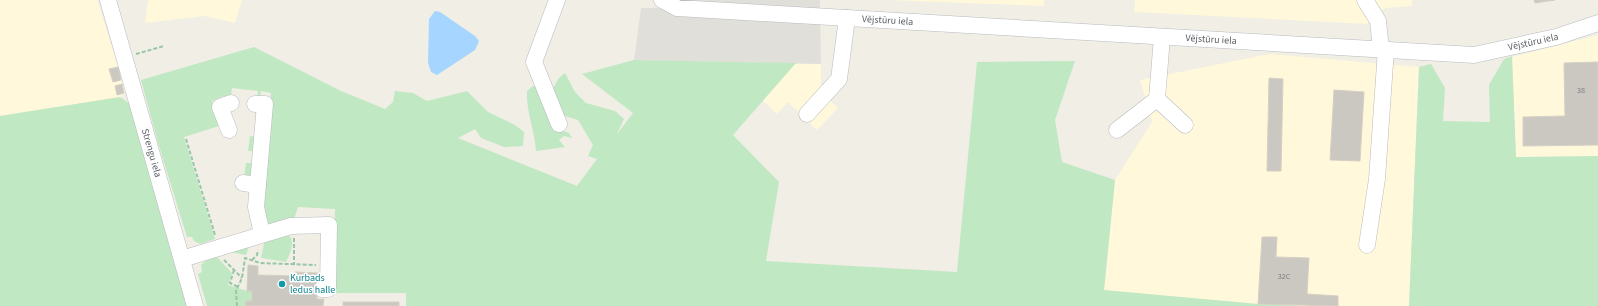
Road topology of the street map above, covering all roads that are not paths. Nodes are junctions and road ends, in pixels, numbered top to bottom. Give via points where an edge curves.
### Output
1 (108, 0) edge
2 (557, 0) edge
3 (662, 0) edge
4 (1365, 0) edge
5 (848, 18) junction
6 (1598, 23) edge
7 (1162, 37) junction
8 (1383, 49) junction
9 (1157, 99) junction
10 (232, 102) dead end
11 (256, 104) dead end
12 (807, 114) dead end
13 (559, 124) dead end
14 (1185, 125) dead end
15 (229, 130) dead end
16 (1117, 130) dead end
17 (262, 234) junction
18 (1367, 245) dead end
19 (182, 259) junction
20 (322, 289) dead end
21 (195, 306) edge

1 - 19 street, Strengu iela
2 - 13 street via 534,62
3 - 5 street, Vējstūru iela via 677,8
4 - 8 street via 1378,21
5 - 7 street, Vējstūru iela
5 - 12 street via 839,79
6 - 8 street, Vējstūru iela via 1556,36 1474,55
7 - 8 street, Vējstūru iela
7 - 9 street
8 - 18 street via 1377,179
9 - 14 street
9 - 16 street
10 - 15 street via 220,107
11 - 17 street via 265,104 257,131 250,184 253,210
17 - 19 street
17 - 20 street via 291,226 329,226 328,289
19 - 21 street, Strengu iela

